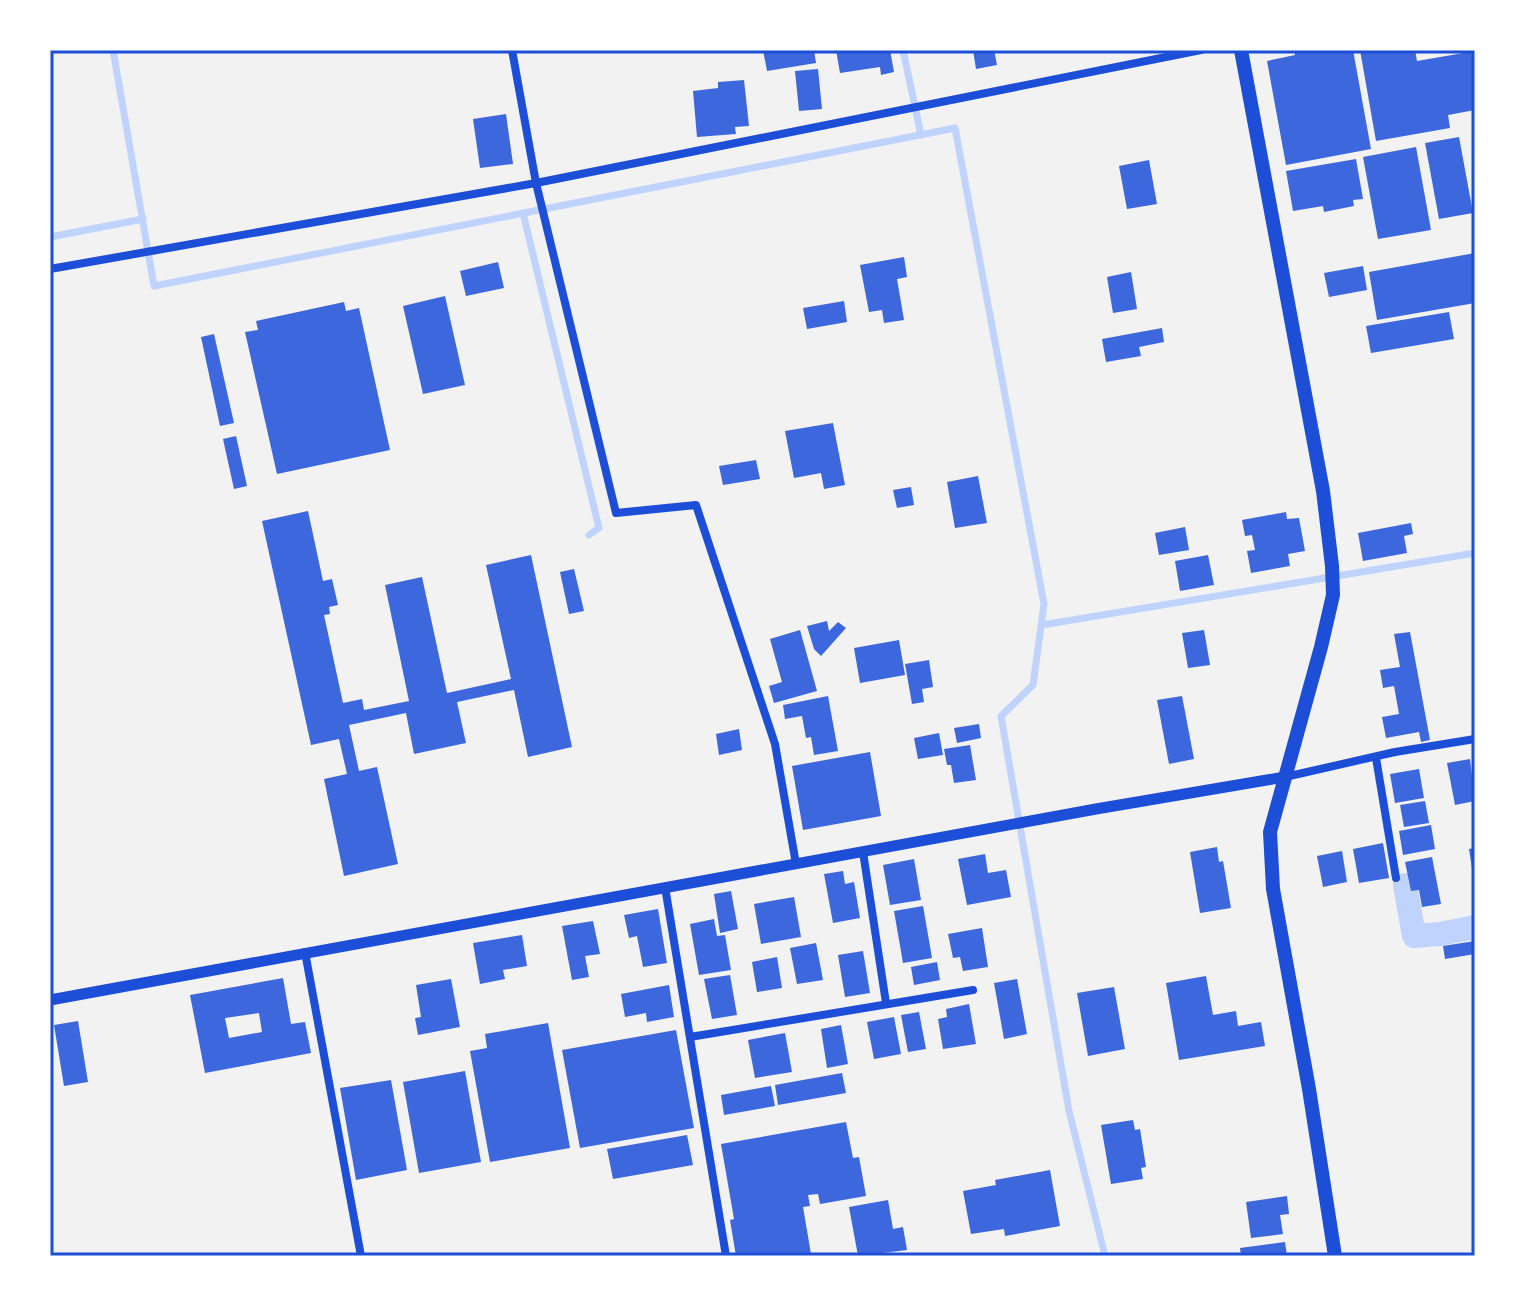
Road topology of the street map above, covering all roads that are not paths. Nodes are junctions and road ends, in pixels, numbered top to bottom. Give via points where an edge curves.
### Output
1 (512, 50) edge
2 (1201, 50) edge
3 (1241, 50) edge
4 (536, 183) junction
5 (50, 269) edge
6 (1475, 739) edge
7 (1376, 758) junction
8 (1285, 777) junction
9 (863, 852) junction
10 (796, 864) junction
11 (1396, 878) dead end
12 (665, 887) junction
13 (305, 952) junction
14 (973, 990) dead end
15 (50, 1000) edge
16 (886, 1003) junction
17 (690, 1037) junction
18 (361, 1256) edge
19 (726, 1256) edge
20 (1335, 1256) edge

1 - 4 street
2 - 4 street
3 - 8 main road via 1323,491 1332,566 1333,595
4 - 5 street
4 - 10 street via 616,513 696,505 775,744
6 - 7 street
7 - 8 street
7 - 11 street
8 - 9 street
8 - 20 main road via 1270,832 1273,889
9 - 10 street
9 - 16 street
10 - 12 street
12 - 13 street
12 - 17 street
13 - 15 street
13 - 18 street
14 - 16 street
16 - 17 street
17 - 19 street

